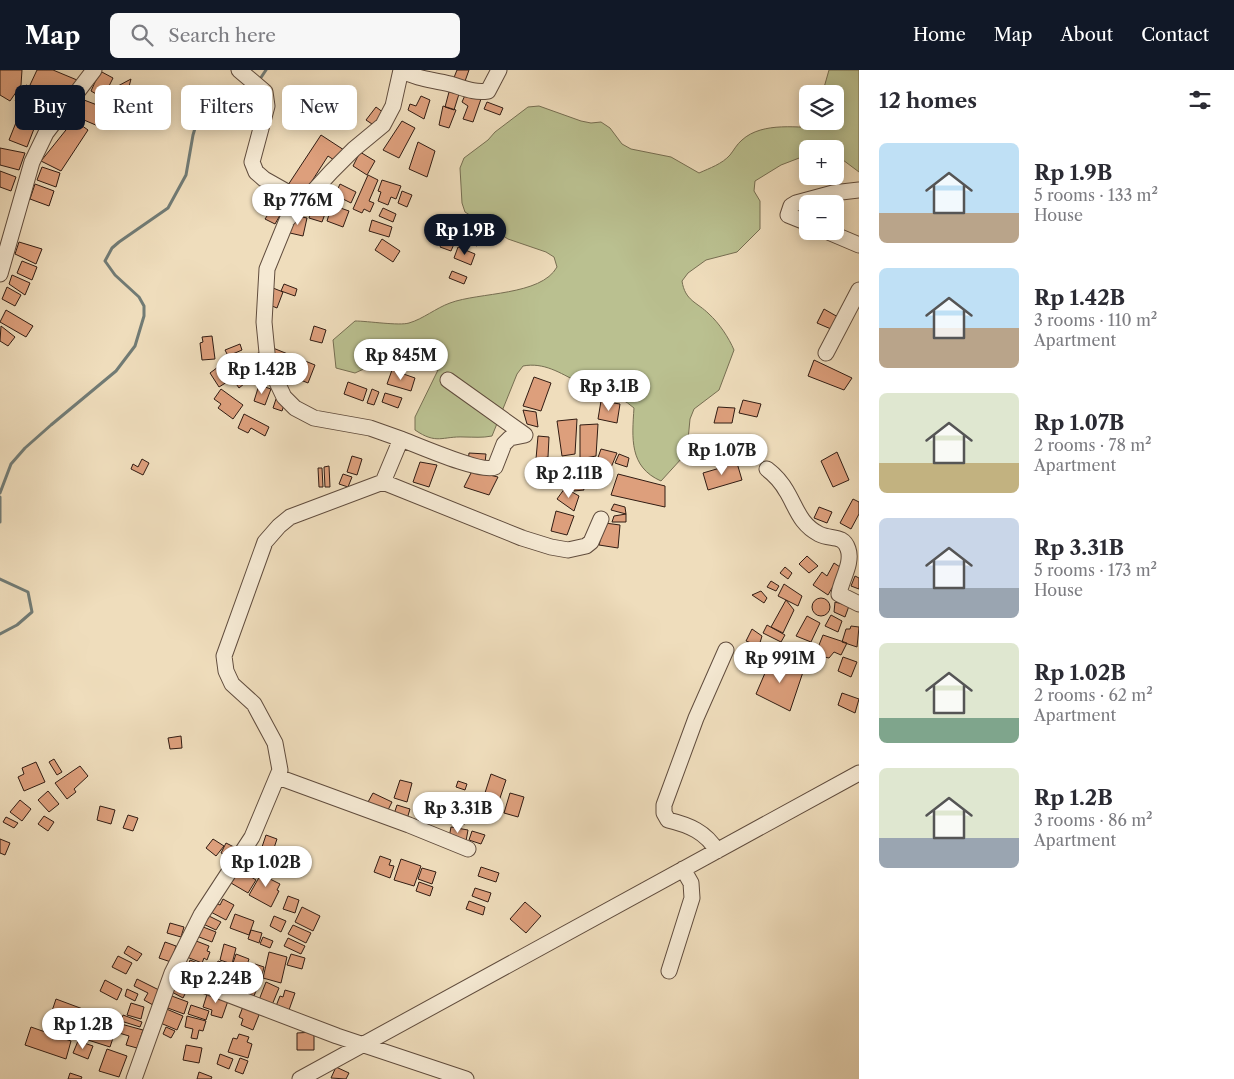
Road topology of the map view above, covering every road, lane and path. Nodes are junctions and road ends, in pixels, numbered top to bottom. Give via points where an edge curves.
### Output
1 (94, 70) edge
2 (401, 70) edge
3 (499, 70) edge
4 (244, 74) edge
5 (859, 190) edge
6 (826, 195) edge
7 (303, 201) junction
8 (799, 202) edge
9 (799, 219) edge
10 (844, 239) edge
11 (859, 245) edge
12 (0, 274) edge
13 (859, 290) edge
14 (826, 352) dead end
15 (448, 380) dead end
16 (401, 438) junction
17 (766, 469) dead end
18 (383, 482) junction
19 (601, 519) dead end
20 (859, 604) edge
21 (726, 650) dead end
22 (859, 773) edge
23 (278, 777) junction
24 (468, 849) dead end
25 (717, 851) junction
26 (683, 869) junction
27 (669, 971) dead end
28 (172, 973) junction
29 (363, 1045) junction
30 (134, 1079) edge
31 (300, 1079) edge
32 (466, 1079) edge

1 - 12 street via 46,133 32,162
2 - 3 street via 416,78 469,92 488,91
2 - 7 street via 394,106 383,125 354,149
4 - 7 street via 265,92 267,106 252,162 256,172
5 - 6 street
7 - 16 street via 287,220 267,269 264,322 268,363 284,397 306,416 370,428
8 - 9 street via 791,206 788,215
10 - 11 street
13 - 14 street
15 - 16 street via 526,435 510,438 504,444 495,467 489,469
16 - 18 street
17 - 20 street via 776,476 798,515 812,529 845,543 850,554 839,594
18 - 19 street via 522,538 568,550 591,542
18 - 23 street via 290,517 279,526 265,542 229,639 224,656 226,671 232,684 254,704 275,743 280,770
21 - 25 street via 696,718 664,805 668,820 686,824 710,838
22 - 25 street
23 - 24 street
23 - 28 street via 252,837 201,915
25 - 26 street
26 - 27 street via 691,883 692,898
26 - 29 street
28 - 29 street
28 - 30 street
29 - 31 street
29 - 32 street

